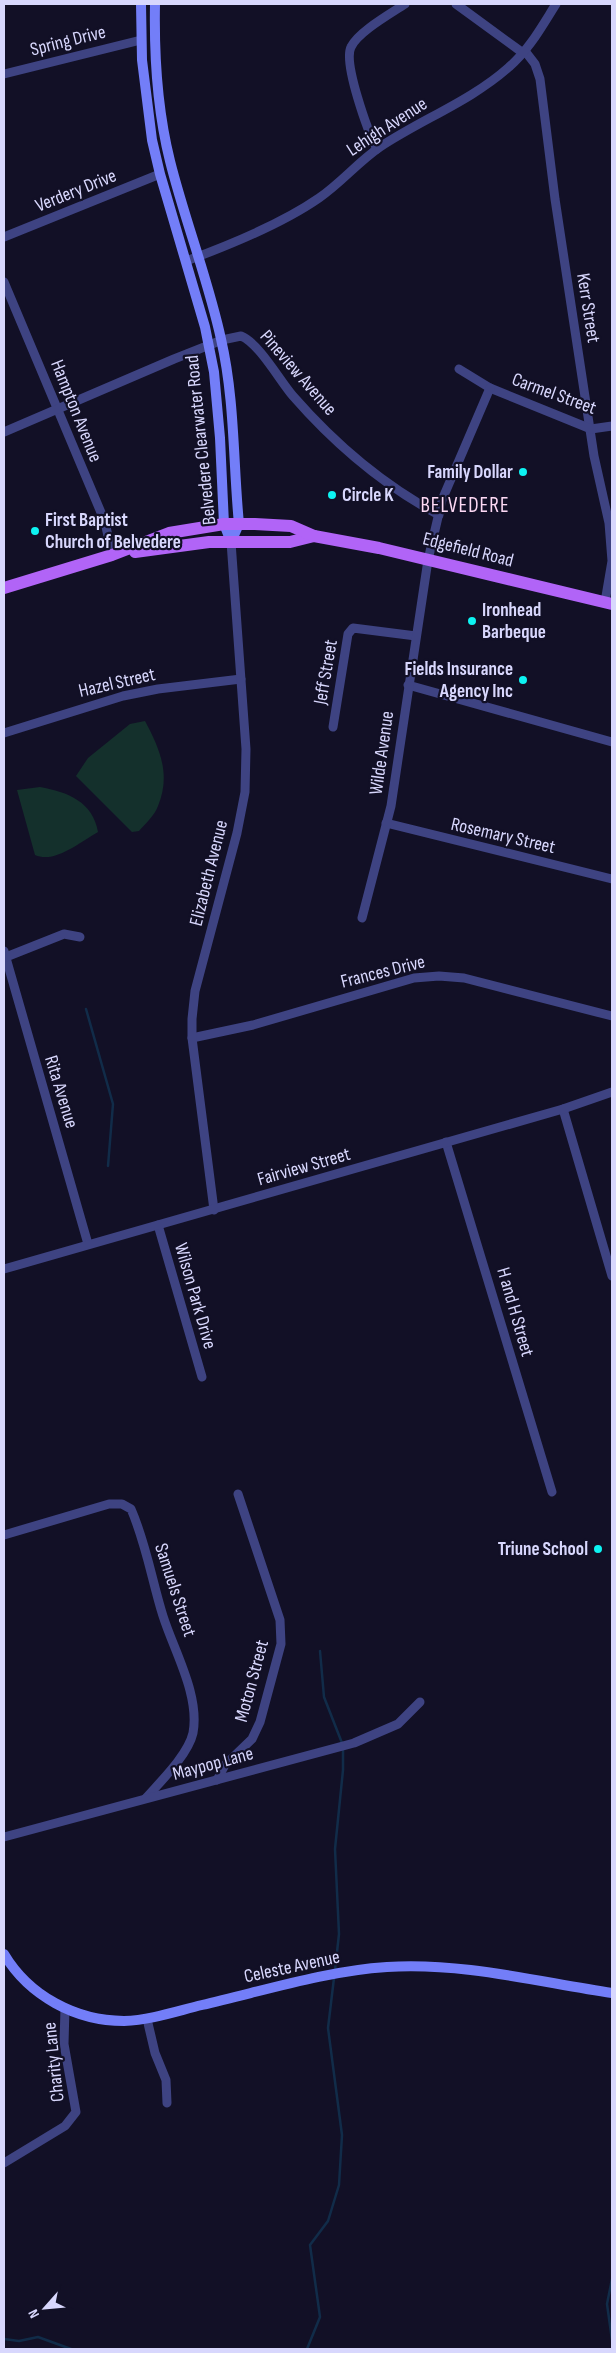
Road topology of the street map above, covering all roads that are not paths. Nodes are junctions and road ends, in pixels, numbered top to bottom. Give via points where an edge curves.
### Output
1 (141, 4) edge
2 (155, 4) edge
3 (404, 4) edge
4 (456, 4) edge
5 (556, 4) edge
6 (141, 40) junction
7 (524, 52) junction
8 (4, 74) edge
9 (378, 149) junction
10 (160, 174) junction
11 (4, 237) edge
12 (199, 256) junction
13 (186, 261) junction
14 (4, 282) edge
15 (222, 340) junction
16 (209, 346) junction
17 (459, 369) dead end
18 (490, 388) junction
19 (57, 408) junction
20 (612, 426) edge
21 (591, 428) junction
22 (4, 432) edge
23 (439, 515) junction
24 (224, 524) junction
25 (239, 524) junction
26 (314, 536) junction
27 (232, 542) junction
28 (112, 555) junction
29 (428, 560) junction
30 (4, 588) edge
31 (609, 603) edge
32 (416, 636) junction
33 (241, 679) junction
34 (408, 685) junction
35 (333, 727) dead end
36 (4, 733) edge
37 (612, 742) edge
38 (386, 823) junction
39 (612, 879) edge
40 (362, 918) dead end
41 (80, 937) dead end
42 (5, 954) edge
43 (612, 1016) edge
44 (192, 1038) junction
45 (612, 1092) edge
46 (563, 1110) junction
47 (446, 1142) junction
48 (214, 1210) junction
49 (158, 1225) junction
50 (88, 1244) junction
51 (4, 1269) edge
52 (612, 1276) edge
53 (202, 1377) dead end
54 (552, 1492) dead end
55 (238, 1494) dead end
56 (4, 1535) edge
57 (420, 1702) dead end
58 (217, 1780) junction
59 (146, 1798) junction
60 (4, 1837) edge
61 (4, 1954) edge
62 (612, 1993) edge
63 (65, 2008) junction
64 (147, 2018) junction
65 (167, 2103) dead end
66 (4, 2164) edge

1 - 6 main road, Belvedere Clearwater Road
2 - 12 main road, Belvedere Clearwater Road via 155,58 160,110 170,161
3 - 9 street via 360,36 349,52 348,65
4 - 7 street
5 - 7 street, Lehigh Avenue
6 - 8 street, Spring Drive
6 - 10 main road, Belvedere Clearwater Road via 147,114
7 - 9 street, Lehigh Avenue via 499,76
7 - 21 street, Kerr Street via 535,64 540,79 555,199
9 - 12 street, Lehigh Avenue via 309,205
10 - 11 street, Verdery Drive
10 - 13 main road, Belvedere Clearwater Road
12 - 13 street, Lehigh Avenue
12 - 15 main road, Belvedere Clearwater Road
13 - 16 main road, Belvedere Clearwater Road
14 - 19 street, Hampton Avenue
15 - 16 street, Pineview Avenue
15 - 23 street, Pineview Avenue via 246,338 294,396 344,448
15 - 25 main road, Belvedere Clearwater Road via 233,430
16 - 19 street, Pineview Avenue
16 - 24 main road, Belvedere Clearwater Road via 217,396
17 - 18 street
18 - 21 street, Carmel Street
18 - 23 street, Carmel Street via 461,451
19 - 22 street, Pineview Avenue
19 - 28 street, Hampton Avenue via 105,522
20 - 21 street, Carmel Street
21 - 31 street, Kerr Street via 609,523
23 - 29 street, Carmel Street
24 - 25 main road, Edgefield Road
24 - 27 main road, Belvedere Clearwater Road
24 - 28 main road, Edgefield Road via 169,533
25 - 26 main road, Edgefield Road via 291,526
25 - 27 main road, Belvedere Clearwater Road
26 - 27 main road, Edgefield Road via 290,542
26 - 29 main road, Edgefield Road
27 - 28 main road, Edgefield Road
27 - 33 street, Elizabeth Avenue
28 - 30 main road, Edgefield Road
29 - 31 main road, Edgefield Road
29 - 32 street, Wilde Avenue
32 - 34 street, Wilde Avenue
32 - 35 street, Jeff Street via 353,628 348,634
33 - 36 street, Hazel Street via 123,696
33 - 44 street, Elizabeth Avenue via 246,749 245,792 195,991
34 - 37 street
34 - 38 street, Wilde Avenue
38 - 39 street, Rosemary Street
38 - 40 street, Wilde Avenue
41 - 42 street via 64,934
42 - 50 street, Rita Avenue
43 - 44 street, Frances Drive via 464,978 439,976 414,978 253,1025
44 - 48 street, Elizabeth Avenue
45 - 46 street, Fairview Street
46 - 47 street, Fairview Street
46 - 52 street
47 - 48 street, Fairview Street
47 - 54 street, H and H Street
48 - 49 street, Fairview Street
49 - 50 street, Fairview Street
49 - 53 street, Wilson Park Drive
50 - 51 street, Fairview Street
55 - 58 street, Moton Street via 280,1620 281,1644 260,1722 252,1739 225,1765
56 - 59 street, Samuels Street via 109,1504 122,1504 131,1509 163,1617 184,1671 194,1716 189,1743 175,1765
57 - 58 street, Maypop Lane via 402,1721 380,1734
58 - 59 street, Maypop Lane
59 - 60 street, Maypop Lane
61 - 63 main road, Celeste Avenue via 32,1987
62 - 64 main road, Celeste Avenue via 437,1966 385,1967 331,1975
63 - 64 main road, Celeste Avenue via 90,2017 112,2020
63 - 66 street, Charity Lane via 65,2051 76,2112 65,2126
64 - 65 street via 155,2053 166,2080

